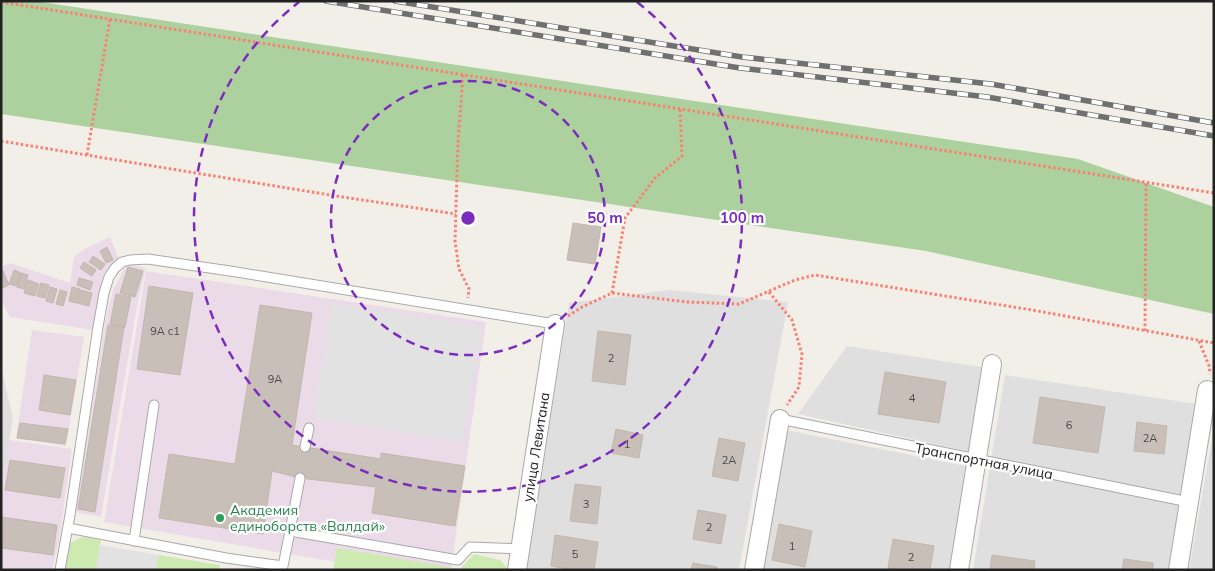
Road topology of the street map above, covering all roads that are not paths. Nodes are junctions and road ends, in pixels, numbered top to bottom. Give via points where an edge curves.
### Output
1 (555, 324) joint
2 (992, 364) dead end
3 (1207, 390) road end
4 (154, 405) dead end
5 (780, 419) joint
6 (309, 428) dead end
7 (305, 447) dead end
8 (977, 459) junction
9 (300, 478) dead end
10 (1189, 502) junction
11 (68, 528) junction
12 (290, 530) junction
13 (134, 541) junction
14 (520, 550) junction
15 (60, 570) edge
16 (517, 570) edge
17 (754, 570) edge
18 (959, 570) edge
19 (1178, 570) edge

1 - 11 lane via 148,259 122,262 109,277 104,293
1 - 14 street, улица Левитана
2 - 8 street
3 - 10 street
4 - 13 lane
5 - 8 lane, Транспортная улица
5 - 17 street
6 - 7 lane
8 - 10 lane, Транспортная улица
8 - 18 street
9 - 12 lane
10 - 19 street
11 - 13 lane
11 - 15 lane
12 - 13 lane via 284,566
12 - 14 lane via 458,560 470,547
14 - 16 street, улица Левитана

